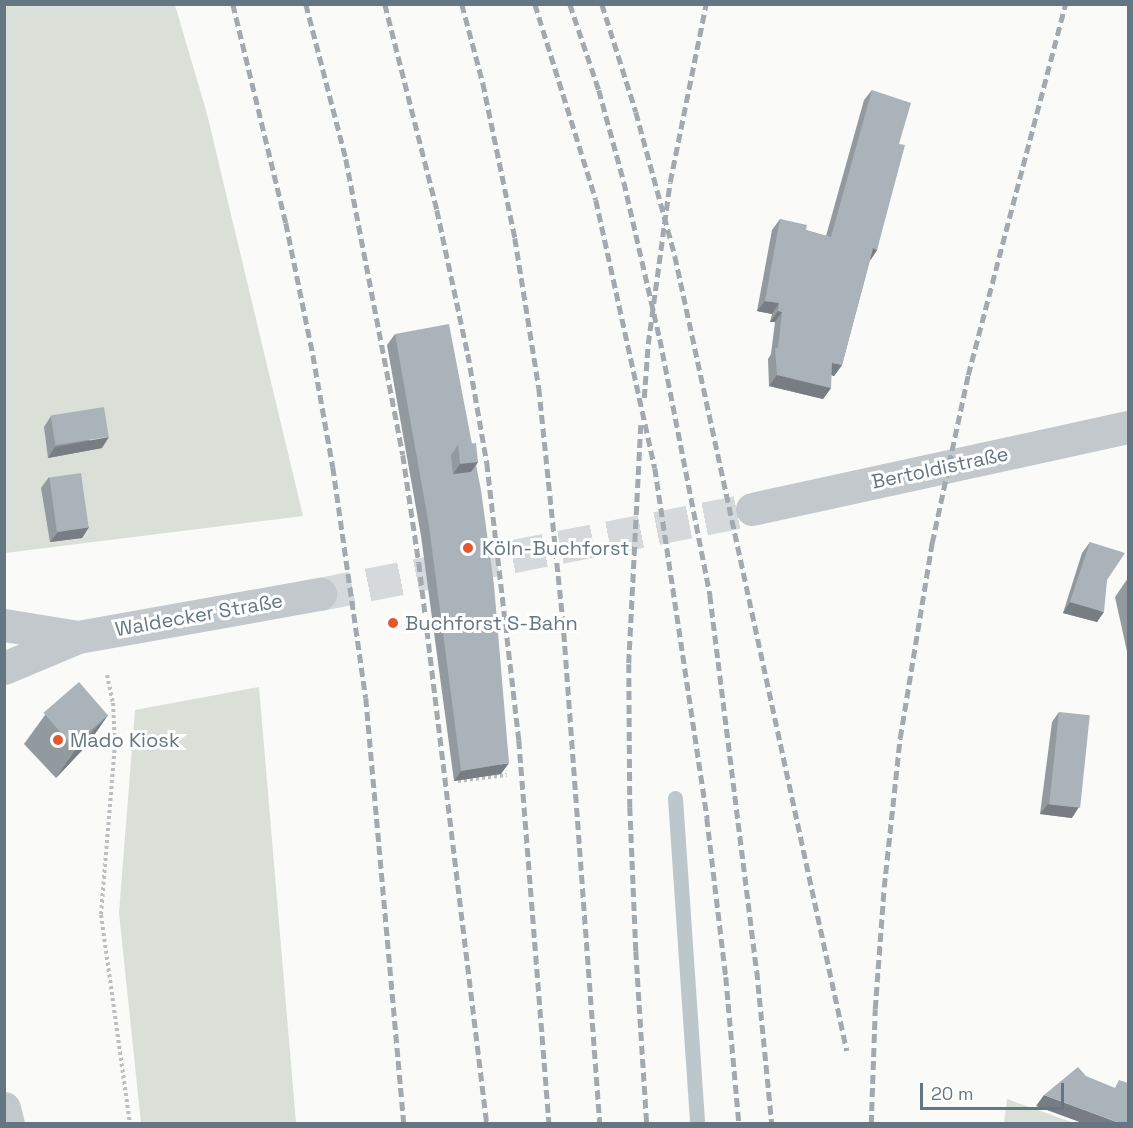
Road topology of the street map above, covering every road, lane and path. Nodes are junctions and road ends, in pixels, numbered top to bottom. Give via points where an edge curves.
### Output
1 (1128, 427) edge
2 (752, 509) tunnel mouth
3 (320, 594) tunnel mouth
4 (4, 626) edge
5 (88, 635) junction
6 (4, 668) edge
7 (480, 767) edge
8 (507, 775) edge
9 (480, 779) junction
10 (458, 781) edge
11 (4, 1108) edge
12 (8, 1124) edge
13 (130, 1124) edge

1 - 2 street, Bertoldistraße
3 - 5 street, Waldecker Straße
4 - 5 street, Waldecker Straße
5 - 6 street, Waldecker Straße
5 - 13 path via 113,702 115,744 101,915
7 - 9 path
8 - 9 path
9 - 10 path
11 - 12 street

